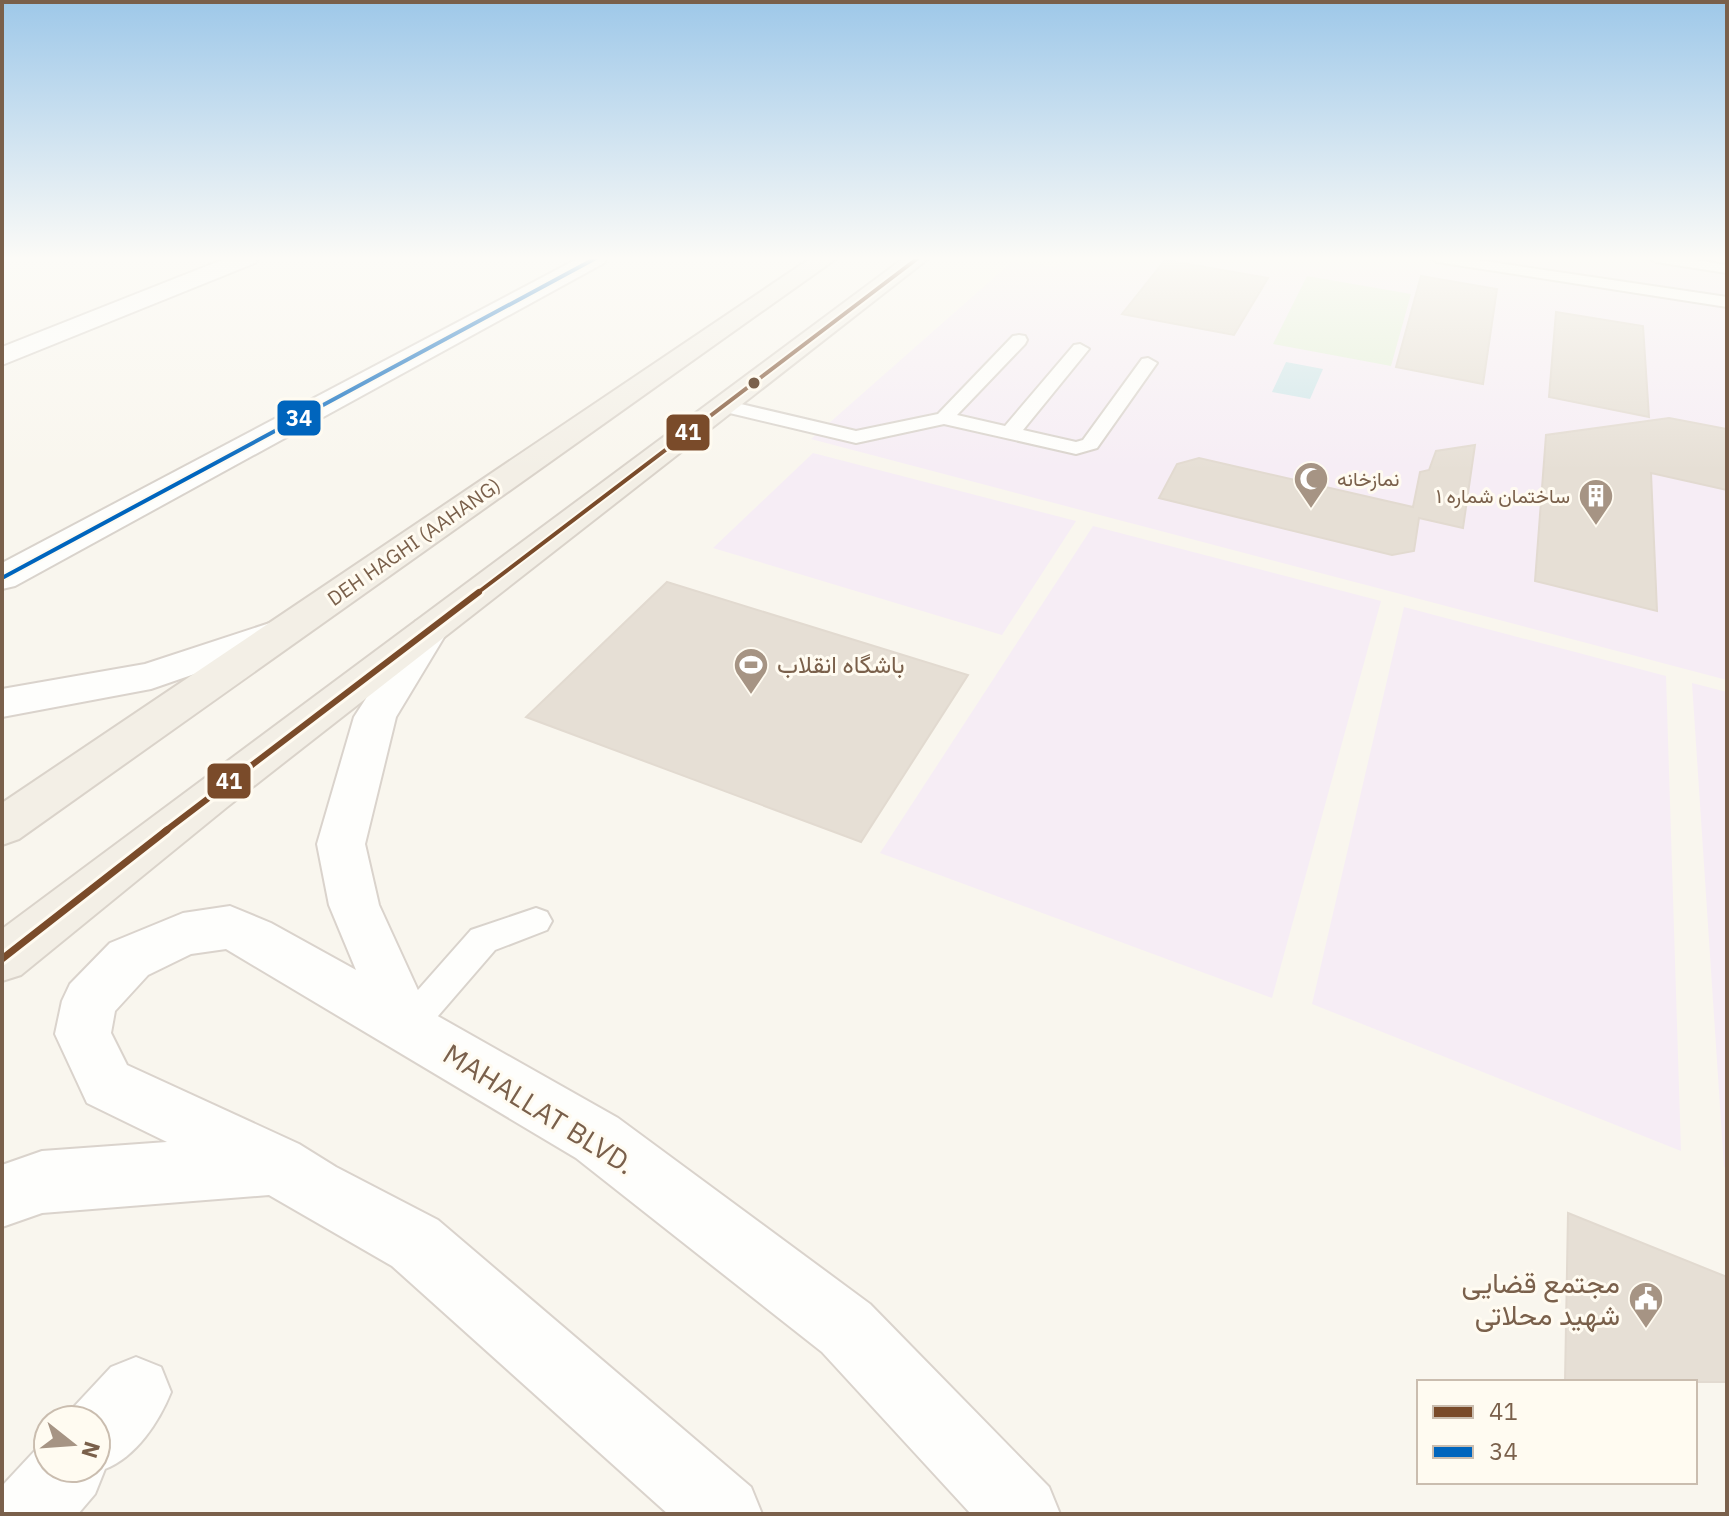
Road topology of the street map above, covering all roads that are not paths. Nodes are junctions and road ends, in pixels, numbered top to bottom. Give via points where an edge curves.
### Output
1 (72, 329) edge
2 (455, 329) edge
3 (723, 329) edge
4 (825, 329) edge
5 (1019, 340) dead end
6 (1080, 349) dead end
7 (2, 357) edge
8 (1148, 363) dead end
9 (724, 406) junction
10 (944, 418) junction
11 (1010, 433) junction
12 (2, 578) edge
13 (288, 629) junction
14 (430, 629) junction
15 (2, 703) edge
16 (2, 827) edge
17 (536, 921) dead end
18 (2, 959) edge
19 (407, 1027) junction
20 (277, 1165) junction
21 (2, 1196) edge
22 (55, 1484) edge
23 (28, 1514) edge
24 (724, 1514) edge
25 (1022, 1514) edge

1 - 7 main road
2 - 12 main road
3 - 13 main road, DEH HAGHI (AAHANG)
4 - 9 main road
5 - 10 lane
6 - 11 lane
8 - 11 lane via 1090,444 1066,447
9 - 10 lane via 856,437
9 - 14 main road
10 - 11 lane
13 - 15 main road via 151,676
13 - 16 main road, DEH HAGHI (AAHANG)
14 - 18 main road
14 - 19 main road via 375,717 341,844 354,905
17 - 19 lane via 483,940
19 - 20 main road, MAHALLAT BLVD. via 230,927 183,934 129,959 89,1001 83,1034 107,1084
19 - 25 main road, MAHALLAT BLVD. via 597,1138 846,1328
20 - 21 main road via 42,1182
20 - 24 main road via 415,1243
22 - 23 main road

